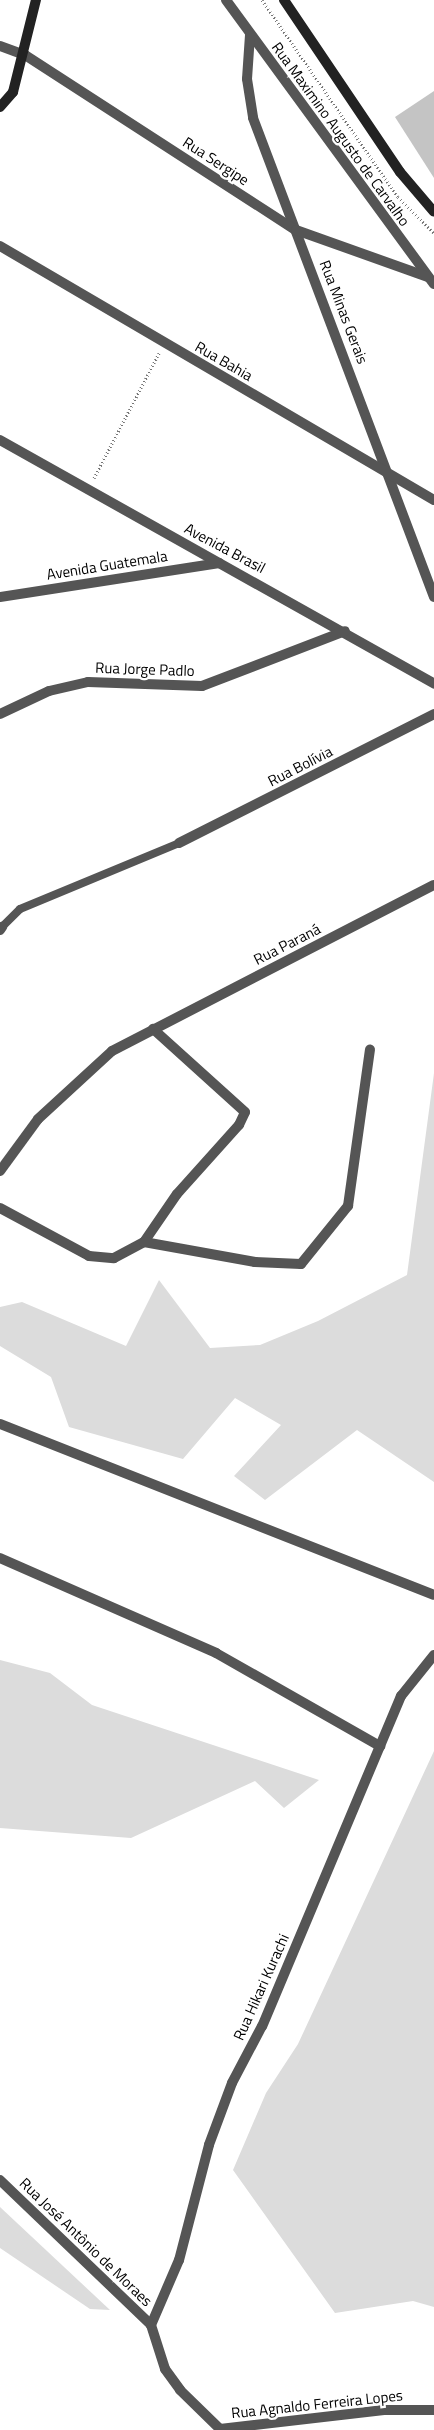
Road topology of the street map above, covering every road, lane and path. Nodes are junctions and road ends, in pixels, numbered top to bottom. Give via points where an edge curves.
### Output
1 (36, 0) edge
2 (226, 0) edge
3 (262, 0) edge
4 (284, 0) edge
5 (250, 35) junction
6 (0, 46) edge
7 (25, 55) junction
8 (0, 107) edge
9 (434, 212) edge
10 (296, 230) junction
11 (434, 233) edge
12 (0, 246) edge
13 (431, 280) edge
14 (164, 343) junction
15 (0, 440) edge
16 (391, 474) junction
17 (90, 486) junction
18 (434, 500) edge
19 (219, 563) junction
20 (0, 597) edge
21 (434, 597) edge
22 (345, 631) junction
23 (434, 684) edge
24 (0, 714) edge
25 (434, 714) edge
26 (179, 843) joint
27 (434, 885) edge
28 (1, 928) edge
29 (153, 1029) junction
30 (370, 1050) dead end
31 (0, 1171) edge
32 (0, 1208) edge
33 (144, 1242) junction
34 (0, 1424) edge
35 (0, 1558) edge
36 (434, 1595) edge
37 (434, 1655) edge
38 (380, 1746) junction
39 (0, 2180) edge
40 (151, 2325) junction
41 (434, 2410) edge
42 (221, 2430) edge

1 - 7 main road
2 - 5 street, Rua Maximino Augusto de Carvalho
3 - 11 path via 398,197
4 - 9 main road via 400,172
5 - 10 street, Rua Minas Gerais via 247,79 253,118
5 - 13 street, Rua Maximino Augusto de Carvalho
6 - 7 street, Rua Sergipe
7 - 8 main road via 13,92
7 - 10 street, Rua Sergipe
10 - 13 street, Rua Sergipe
10 - 16 street, Rua Minas Gerais
12 - 14 street, Rua Bahia
14 - 16 street, Rua Bahia
14 - 17 path
15 - 17 street, Avenida Brasil
16 - 18 street, Rua Bahia
16 - 21 street, Rua Minas Gerais
17 - 19 street, Avenida Brasil
19 - 20 street, Avenida Guatemala
19 - 22 street, Avenida Brasil
22 - 23 street, Avenida Brasil
22 - 24 street, Rua Jorge Padlo via 202,686 88,682 49,690
25 - 26 street, Rua Bolívia
26 - 28 lane via 20,909
27 - 29 street, Rua Paraná
29 - 31 street, Rua Paraná via 112,1052 74,1084 38,1119
29 - 33 street via 245,1112 244,1119 177,1194
30 - 33 street via 348,1206 301,1264 255,1262
32 - 33 street via 90,1256 114,1258
34 - 36 street via 192,1496
35 - 38 street via 216,1653
37 - 38 street, Rua Hikari Kurachi via 401,1696
38 - 40 street, Rua Hikari Kurachi via 262,2026 232,2083 209,2145 179,2260
39 - 40 street, Rua José Antônio de Moraes
40 - 42 street, Rua Agnaldo Ferreira Lopes via 165,2369 180,2390
41 - 42 street, Rua Agnaldo Ferreira Lopes via 384,2410

